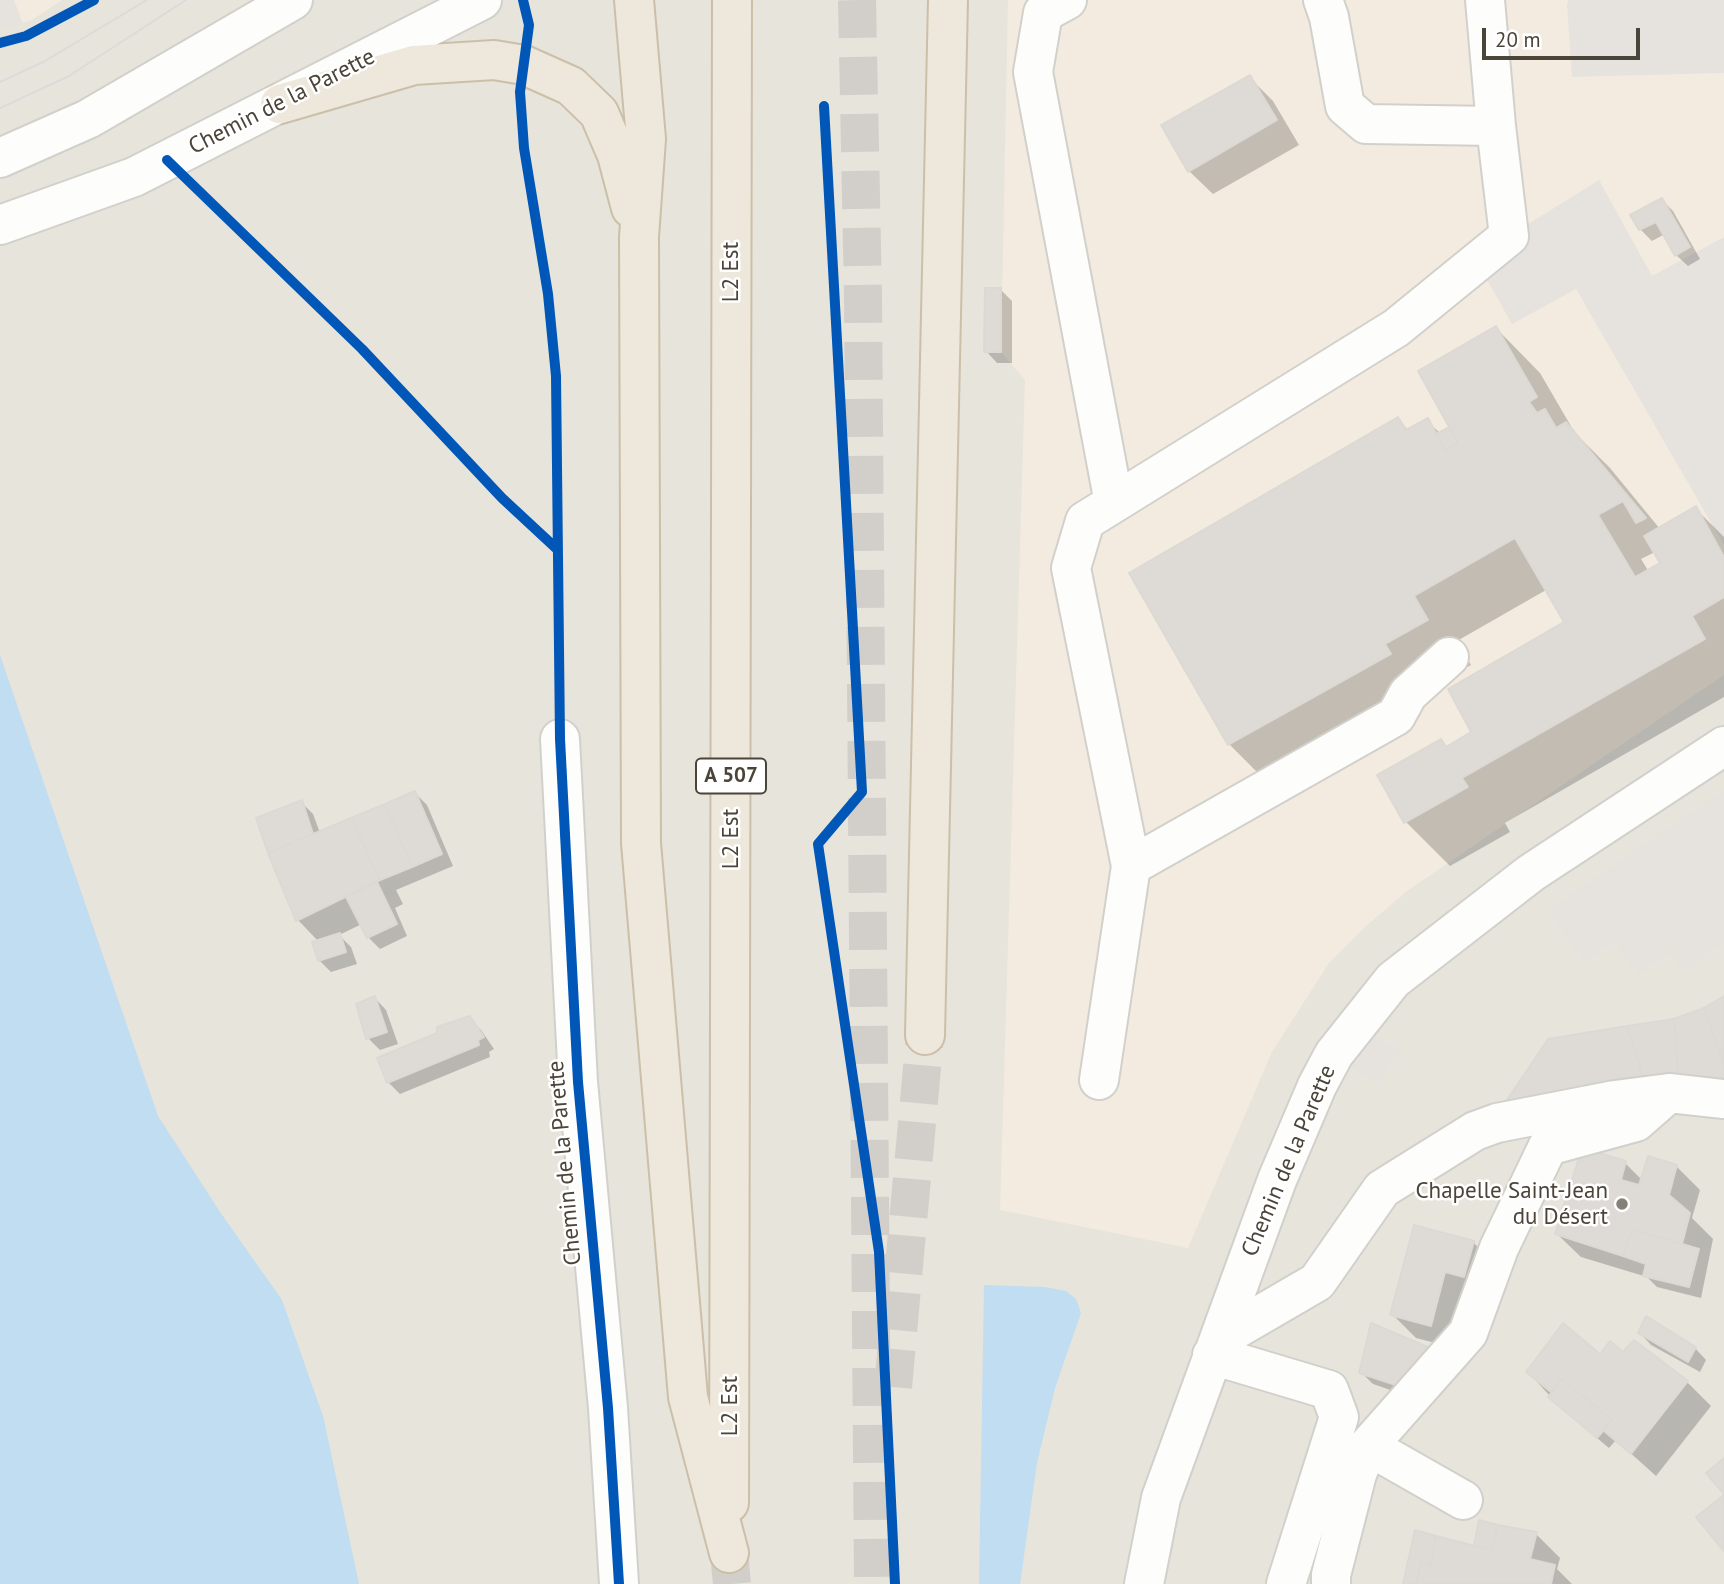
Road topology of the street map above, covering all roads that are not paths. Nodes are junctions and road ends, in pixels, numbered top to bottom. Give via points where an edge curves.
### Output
1 (293, 0) edge
2 (482, 0) edge
3 (634, 0) edge
4 (732, 0) edge
5 (948, 0) edge
6 (1067, 0) edge
7 (1323, 0) edge
8 (1486, 0) edge
9 (280, 104) junction
10 (1496, 126) junction
11 (0, 158) edge
12 (0, 225) edge
13 (639, 237) junction
14 (1114, 503) junction
15 (1449, 657) dead end
16 (561, 739) dead end
17 (1724, 746) edge
18 (1131, 866) junction
19 (925, 1035) tunnel mouth
20 (1099, 1080) dead end
21 (1668, 1093) junction
22 (1724, 1099) edge
23 (1216, 1347) junction
24 (1368, 1447) junction
25 (1463, 1500) dead end
26 (619, 1584) edge
27 (1144, 1584) edge
28 (1286, 1584) edge
29 (1331, 1584) edge

1 - 11 street via 88,119
2 - 9 street, Chemin de la Parette
3 - 13 highway via 646,139
4 - 13 highway, L2 Est / A 507 via 729,1553 688,1397 641,843
5 - 19 highway
6 - 14 street via 1043,13 1033,72
7 - 10 street via 1345,106 1366,124
8 - 10 street
9 - 12 street, Chemin de la Parette via 134,177
9 - 13 highway via 414,65 494,60 524,65 572,86 599,113 617,155
10 - 14 street via 1509,236 1396,328
14 - 18 street via 1085,521 1071,568
15 - 18 street via 1408,694 1396,716
16 - 26 street, Chemin de la Parette via 578,1082
17 - 23 street, Chemin de la Parette via 1531,873 1393,980 1334,1054 1317,1086
18 - 20 street
21 - 22 street
21 - 23 street via 1602,1102 1475,1130 1382,1189 1317,1282
21 - 24 street via 1636,1122 1548,1146 1499,1248 1468,1333
23 - 27 street, Chemin de la Parette via 1161,1498
23 - 28 street via 1329,1390 1339,1417
24 - 25 street
24 - 29 street via 1357,1474

